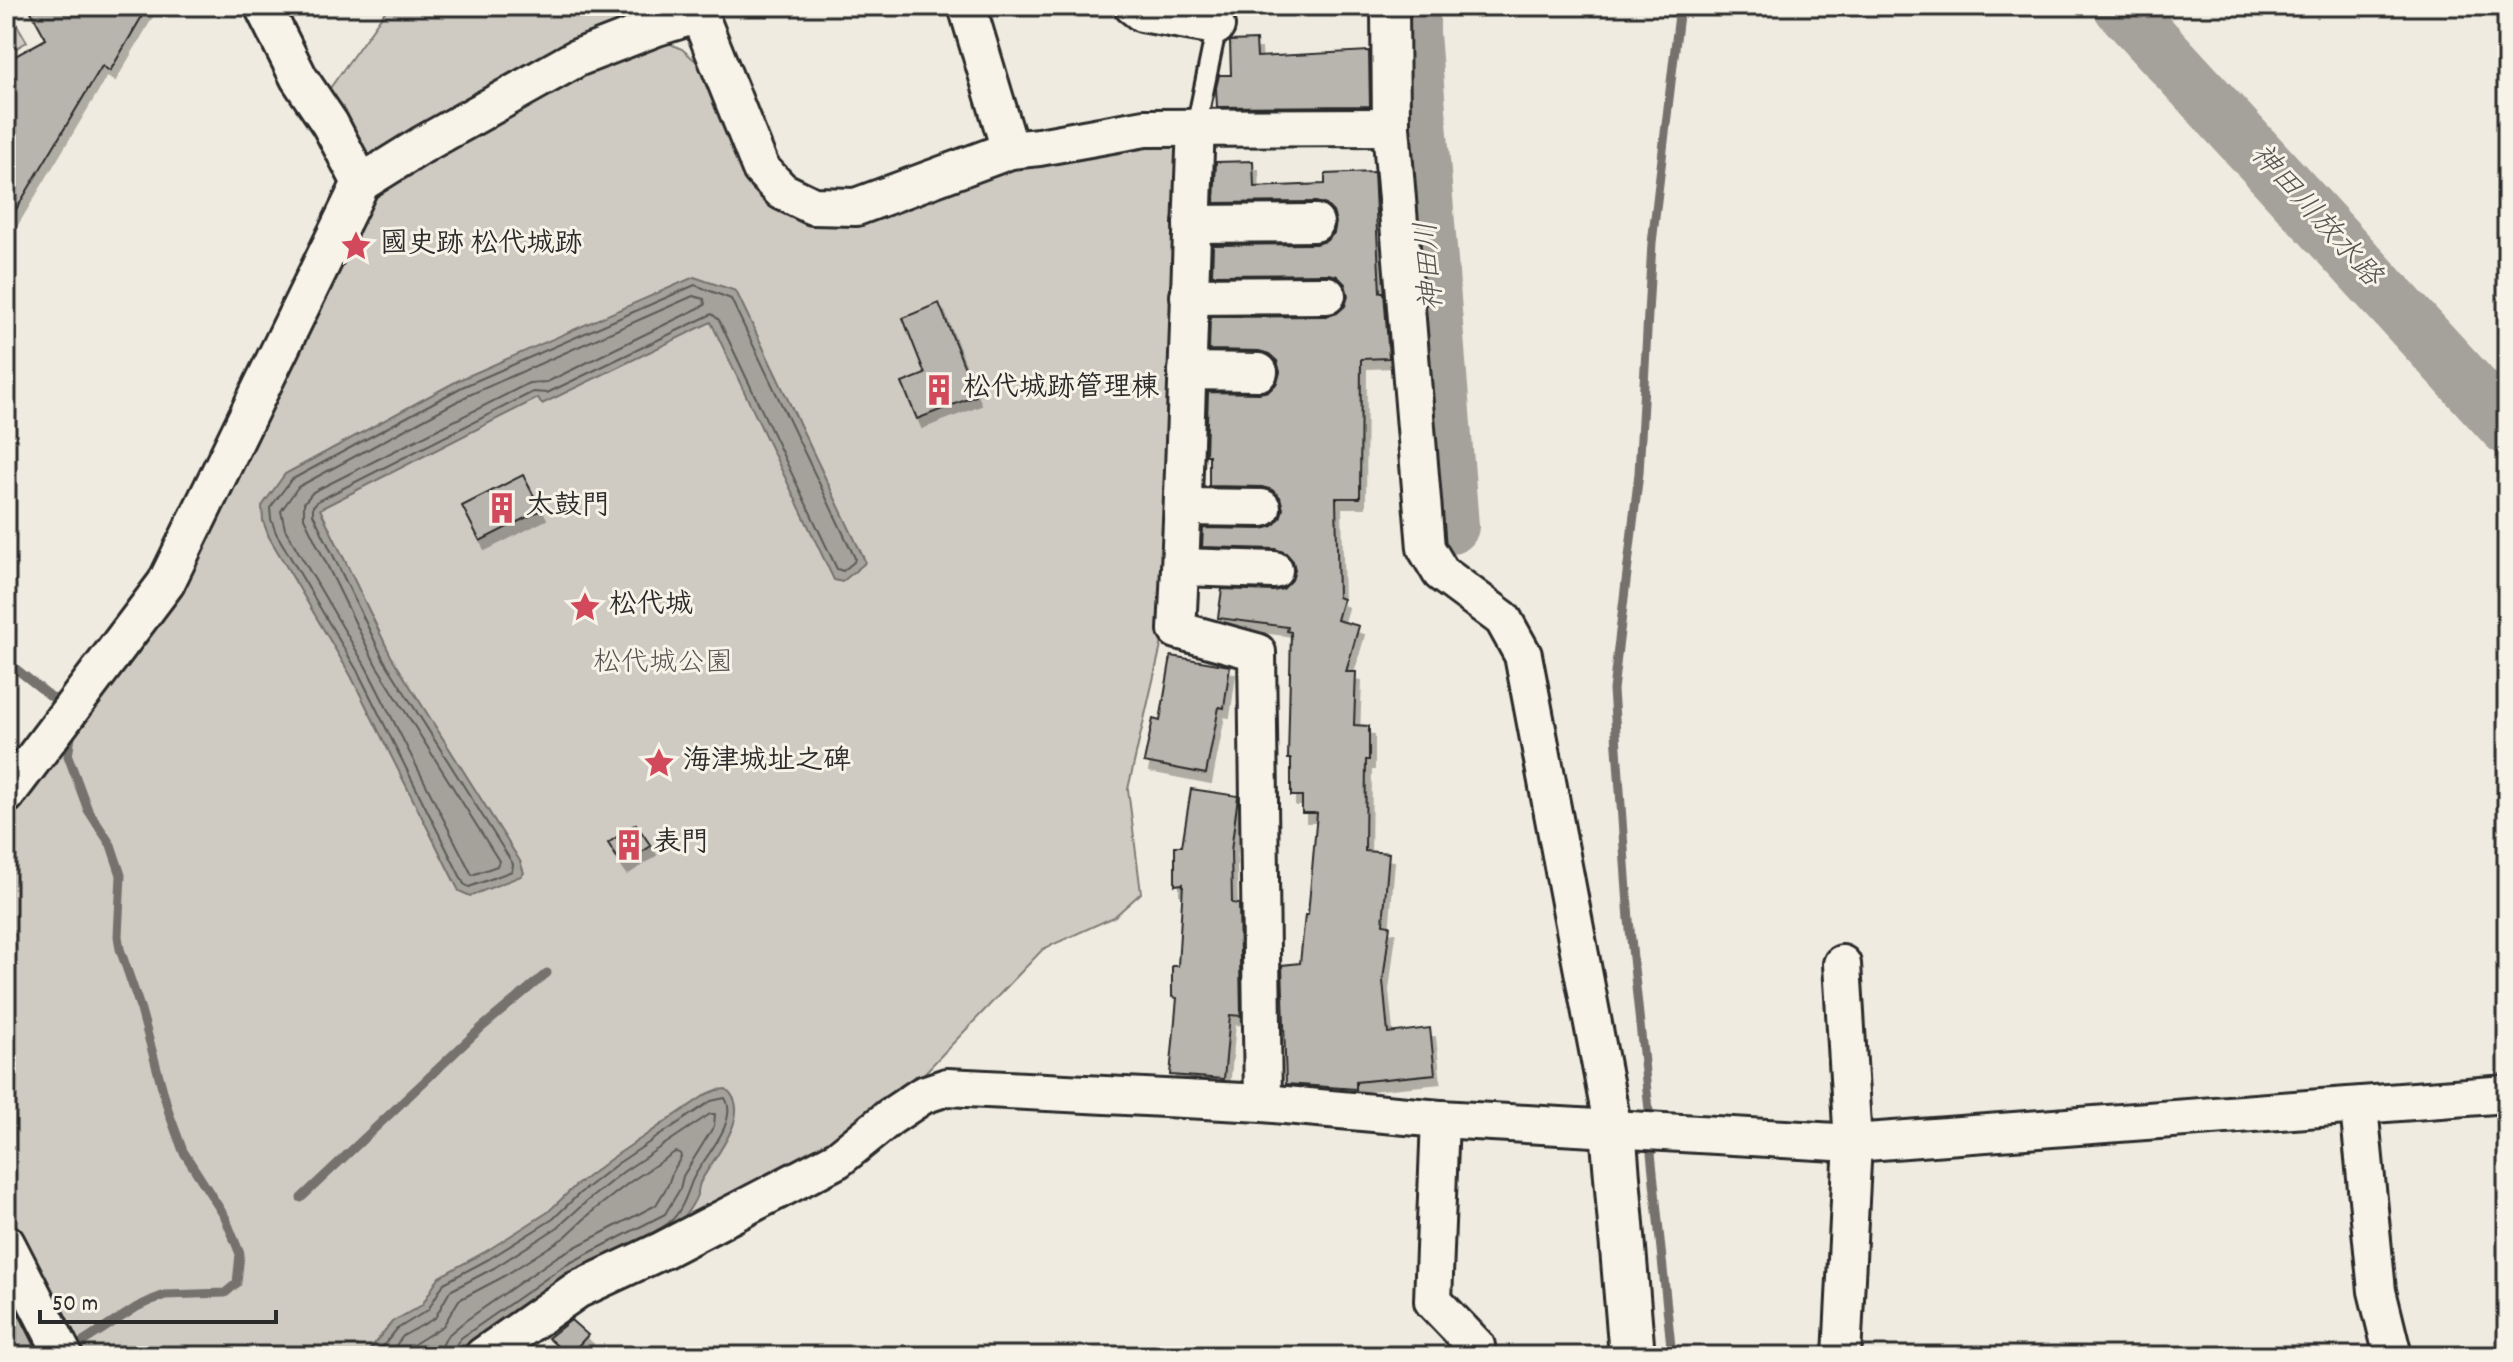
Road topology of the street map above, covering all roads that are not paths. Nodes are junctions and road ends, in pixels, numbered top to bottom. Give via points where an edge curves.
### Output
1 (263, 6) edge
2 (967, 6) edge
3 (1133, 6) edge
4 (1390, 6) edge
5 (703, 10) edge
6 (1218, 16) edge
7 (1196, 127) junction
8 (1391, 127) junction
9 (1010, 150) junction
10 (361, 183) junction
11 (1315, 223) dead end
12 (1192, 224) junction
13 (1327, 295) dead end
14 (1189, 296) junction
15 (1187, 371) junction
16 (1259, 372) dead end
17 (1184, 507) junction
18 (1262, 508) dead end
19 (1181, 567) junction
20 (1274, 570) dead end
21 (6, 795) edge
22 (1842, 964) dead end
23 (2507, 1094) edge
24 (1263, 1103) junction
25 (2359, 1107) junction
26 (1440, 1119) junction
27 (1613, 1129) junction
28 (1853, 1143) junction
29 (6, 1243) edge
30 (64, 1356) edge
31 (483, 1356) edge
32 (1477, 1356) edge
33 (1632, 1356) edge
34 (1842, 1356) edge
35 (2393, 1356) edge

1 - 10 street
2 - 9 street
3 - 6 street via 1142,13
4 - 8 street
5 - 9 street via 761,169 782,191 813,206 856,207
5 - 10 street via 577,58
6 - 7 lane
7 - 8 street
7 - 9 street via 1145,128
7 - 12 street
8 - 27 street via 1426,548 1441,573 1503,619 1523,655
10 - 21 street via 166,583
11 - 12 street
12 - 14 street
13 - 14 street
14 - 15 street
15 - 16 street
15 - 17 street
17 - 18 street
17 - 19 street
19 - 20 street
19 - 24 street via 1177,630 1257,652
22 - 28 street
23 - 25 street
24 - 26 street
24 - 31 street via 947,1087 923,1095 838,1159 577,1290
25 - 28 street
25 - 35 street via 2377,1291
26 - 27 street
26 - 32 street via 1433,1301 1476,1346
27 - 28 street
27 - 33 street
28 - 34 street
29 - 30 street

